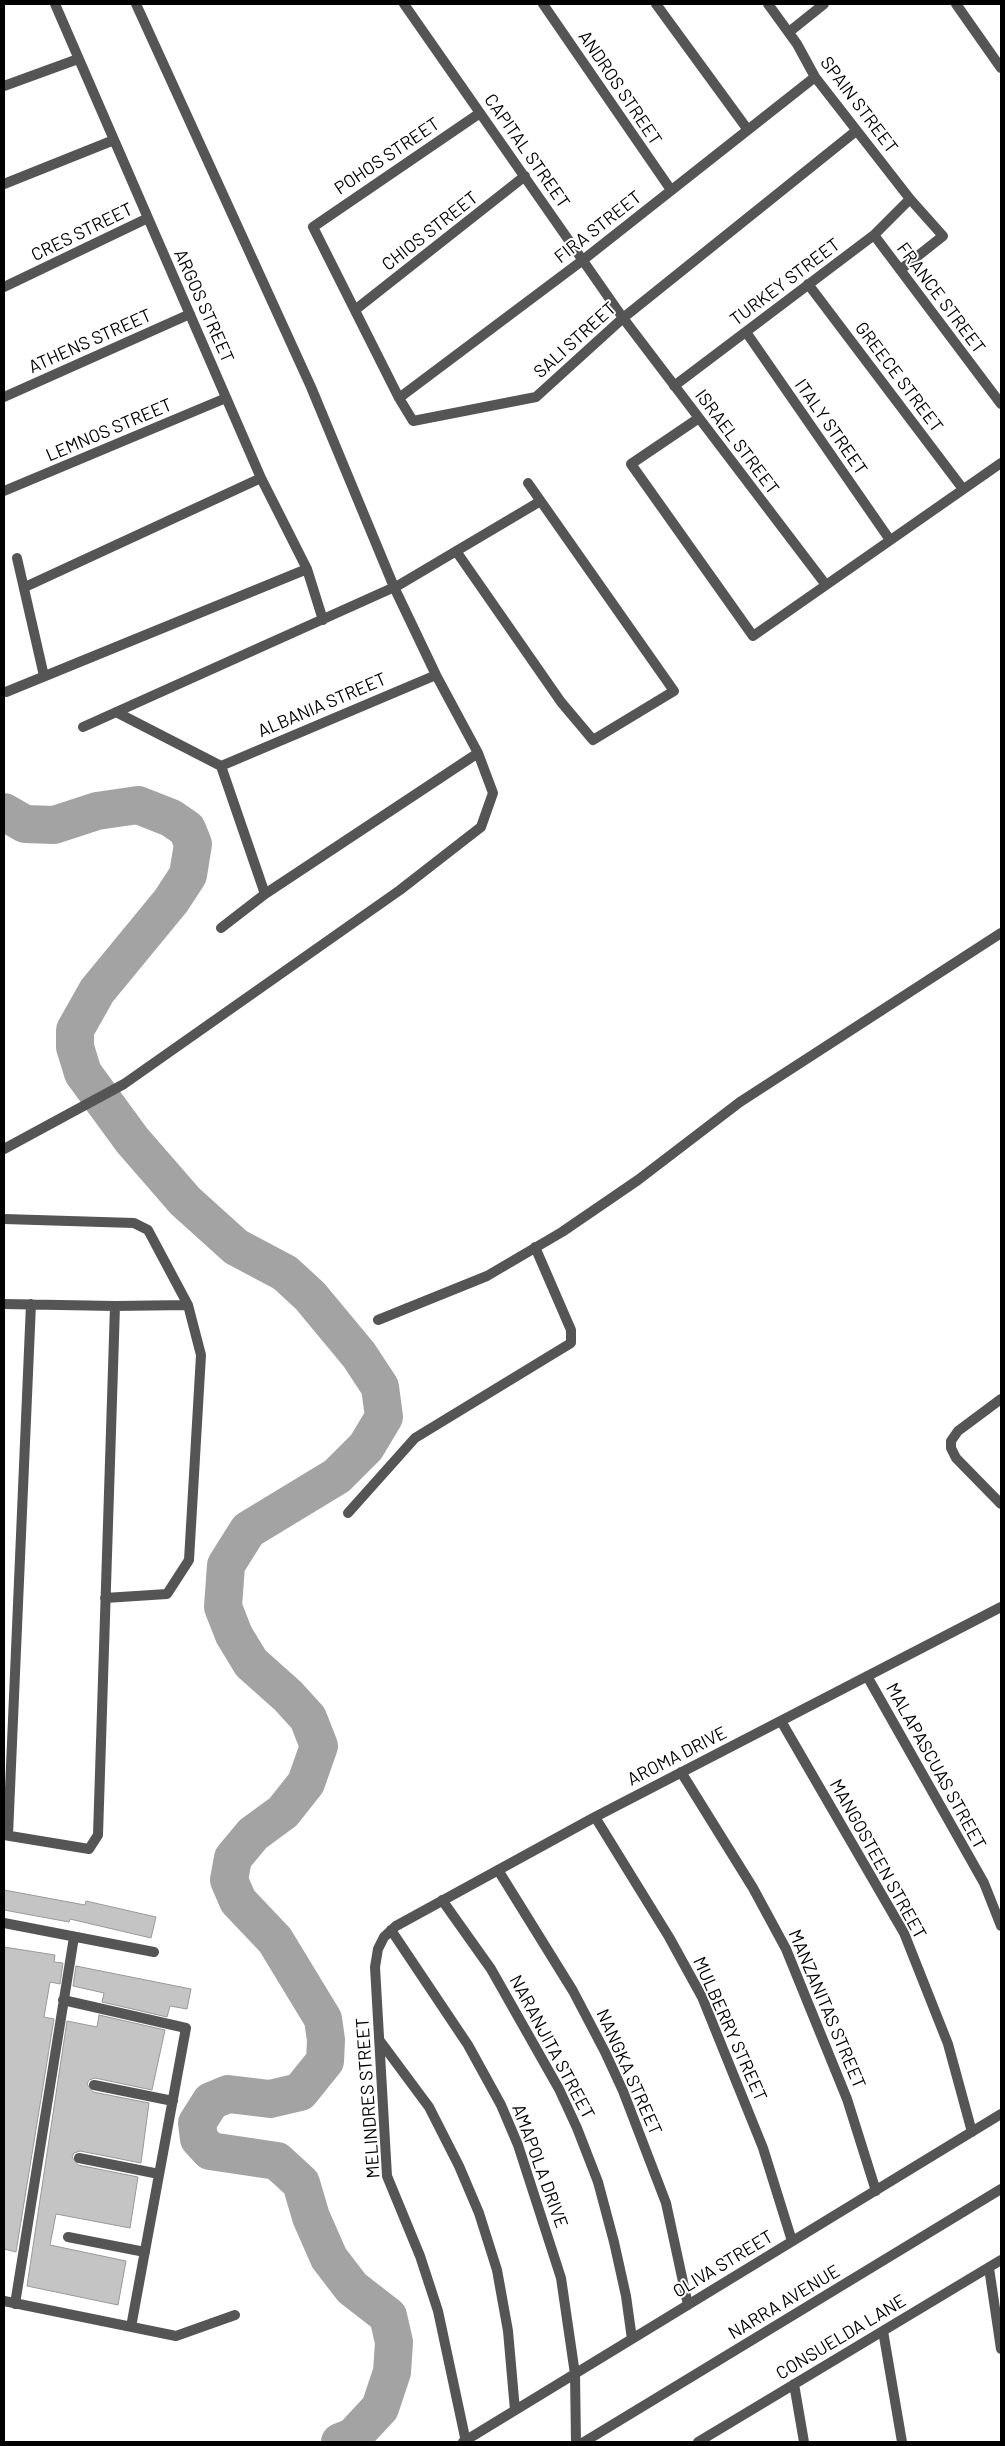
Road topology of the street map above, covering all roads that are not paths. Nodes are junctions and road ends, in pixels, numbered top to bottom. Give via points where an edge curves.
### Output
1 (55, 4) edge
2 (136, 4) edge
3 (404, 4) edge
4 (543, 4) edge
5 (656, 4) edge
6 (768, 4) edge
7 (824, 4) edge
8 (956, 4) edge
9 (789, 32) junction
10 (78, 59) junction
11 (1001, 68) edge
12 (815, 77) junction
13 (4, 86) edge
14 (480, 113) junction
15 (748, 130) junction
16 (856, 131) junction
17 (114, 140) junction
18 (525, 176) junction
19 (4, 184) edge
20 (671, 190) junction
21 (910, 199) junction
22 (148, 218) junction
23 (313, 227) joint
24 (874, 235) junction
25 (583, 260) junction
26 (900, 270) junction
27 (808, 284) junction
28 (4, 287) edge
29 (355, 310) junction
30 (190, 314) junction
31 (623, 318) junction
32 (746, 332) junction
33 (674, 386) junction
34 (4, 397) edge
35 (226, 398) junction
36 (400, 398) junction
37 (1001, 404) edge
38 (699, 418) junction
39 (1001, 463) edge
40 (261, 478) junction
41 (528, 483) dead end
42 (963, 489) junction
43 (4, 491) edge
44 (540, 502) junction
45 (890, 540) junction
46 (456, 551) junction
47 (17, 558) dead end
48 (307, 569) junction
49 (826, 585) junction
50 (25, 587) junction
51 (394, 587) junction
52 (322, 620) junction
53 (436, 675) junction
54 (44, 676) junction
55 (6, 692) dead end
56 (116, 712) junction
57 (83, 727) dead end
58 (478, 753) junction
59 (220, 766) junction
60 (265, 894) junction
61 (221, 928) dead end
62 (1001, 933) edge
63 (4, 1149) edge
64 (4, 1219) edge
65 (535, 1247) junction
66 (4, 1304) edge
67 (31, 1304) junction
68 (188, 1305) junction
69 (115, 1306) junction
70 (378, 1320) dead end
71 (1001, 1399) edge
72 (1001, 1504) edge
73 (348, 1513) dead end
74 (106, 1598) junction
75 (1001, 1606) edge
76 (867, 1676) junction
77 (781, 1721) junction
78 (682, 1772) junction
79 (595, 1817) junction
80 (6, 1835) edge
81 (498, 1870) junction
82 (442, 1900) junction
83 (4, 1923) edge
84 (1001, 1926) edge
85 (391, 1930) junction
86 (74, 1937) junction
87 (378, 1949) joint
88 (154, 1952) dead end
89 (63, 2000) junction
90 (380, 2041) junction
91 (94, 2084) dead end
92 (173, 2101) junction
93 (1001, 2114) edge
94 (972, 2132) junction
95 (79, 2158) dead end
96 (159, 2174) junction
97 (1001, 2189) edge
98 (876, 2190) junction
99 (68, 2237) dead end
100 (792, 2241) junction
101 (145, 2252) junction
102 (1001, 2260) edge
103 (989, 2268) junction
104 (4, 2301) edge
105 (15, 2304) junction
106 (688, 2305) junction
107 (235, 2315) dead end
108 (131, 2327) junction
109 (884, 2331) junction
110 (632, 2339) junction
111 (1001, 2349) edge
112 (575, 2374) junction
113 (794, 2384) junction
114 (515, 2410) junction
115 (465, 2442) edge
116 (576, 2442) edge
117 (584, 2442) edge
118 (698, 2442) edge
119 (804, 2442) edge
120 (902, 2442) edge

1 - 10 street, ARGOS STREET
2 - 51 street via 311,387
3 - 14 street, CAPITAL STREET
4 - 20 street, ANDROS STREET
5 - 15 street
6 - 9 street, SPAIN STREET
7 - 9 street
8 - 11 street
9 - 12 street, SPAIN STREET
10 - 13 street
10 - 17 street, ARGOS STREET
12 - 15 street, FIRA STREET
12 - 16 street, SPAIN STREET
14 - 18 street, CAPITAL STREET
14 - 23 street, POHOS STREET
15 - 20 street, FIRA STREET
16 - 21 street, SPAIN STREET
16 - 31 street, SALI STREET
17 - 19 street
17 - 22 street, ARGOS STREET
18 - 25 street, CAPITAL STREET
18 - 29 street, CHIOS STREET
20 - 25 street, FIRA STREET
21 - 24 street, TURKEY STREET
21 - 26 street, SPAIN STREET via 943,236
22 - 28 street, CRES STREET
22 - 30 street, ARGOS STREET
23 - 29 street, SALI STREET
24 - 26 street, FRANCE STREET
24 - 27 street, TURKEY STREET
25 - 31 street, CAPITAL STREET
25 - 36 street, FIRA STREET
26 - 37 street, FRANCE STREET
27 - 32 street, TURKEY STREET
27 - 42 street, GREECE STREET
29 - 36 street, SALI STREET
30 - 34 street, ATHENS STREET
30 - 35 street, ARGOS STREET
31 - 33 street, ISRAEL STREET
31 - 36 street, SALI STREET via 536,397 413,421
32 - 33 street, TURKEY STREET
32 - 45 street, ITALY STREET
33 - 38 street, ISRAEL STREET
35 - 40 street, ARGOS STREET
35 - 43 street, LEMNOS STREET
38 - 49 street, ISRAEL STREET
38 - 49 street via 631,464 753,636
39 - 42 street
40 - 48 street, ARGOS STREET
40 - 50 street
41 - 44 street
42 - 45 street
44 - 46 street
44 - 46 street via 674,691 593,740 561,702
45 - 49 street
46 - 51 street
47 - 50 street
48 - 52 street, ARGOS STREET
48 - 54 street
50 - 54 street
51 - 52 street
51 - 53 street
52 - 56 street
53 - 58 street
53 - 59 street, ALBANIA STREET
54 - 55 street
56 - 57 street
56 - 59 street
58 - 60 street
58 - 63 street via 493,792 481,827 400,890 124,1084
59 - 60 street
60 - 61 street
62 - 65 street via 740,1102 638,1180
64 - 68 street via 134,1223 148,1230
65 - 70 street via 487,1276
65 - 73 street via 571,1330 571,1343 415,1438
66 - 67 street
67 - 69 street
67 - 80 street
68 - 69 street
68 - 74 street via 202,1354 189,1560 167,1594
69 - 74 street
71 - 72 street via 954,1435 951,1448 956,1458
74 - 80 street via 98,1835 89,1849
75 - 76 street, AROMA DRIVE
76 - 77 street, AROMA DRIVE
76 - 84 street, MALAPASCUAS STREET via 984,1883
77 - 78 street, AROMA DRIVE
77 - 94 street, MANGOSTEEN STREET via 904,1933 948,2044
78 - 79 street, AROMA DRIVE
78 - 98 street, MANZANITAS STREET via 786,1948 847,2099
79 - 81 street, AROMA DRIVE
79 - 100 street, MULBERRY STREET via 669,1937 706,2005 763,2148
81 - 82 street, AROMA DRIVE
81 - 106 street, NANGKA STREET via 573,1992 623,2092 666,2203
82 - 85 street, AROMA DRIVE
82 - 110 street, NARANJITA STREET via 496,1977 559,2089 577,2128 598,2182 614,2242
83 - 86 street
85 - 87 street, AROMA DRIVE
85 - 112 street, AMAPOLA DRIVE via 468,2045 501,2105 518,2145 561,2278
86 - 88 street
86 - 89 street
87 - 90 street, MELINDRES STREET via 375,1967
89 - 92 street via 186,2028
89 - 105 street
90 - 114 street via 429,2108 480,2213 508,2331
90 - 115 street, MELINDRES STREET via 387,2176 420,2256 438,2311
91 - 92 street
92 - 96 street
93 - 94 street, OLIVA STREET
94 - 98 street, OLIVA STREET
95 - 96 street
96 - 101 street
97 - 117 street, NARRA AVENUE
98 - 100 street, OLIVA STREET
99 - 101 street
100 - 106 street, OLIVA STREET
101 - 108 street
102 - 103 street, CONSUELDA LANE
103 - 109 street, CONSUELDA LANE
103 - 111 street
104 - 105 street
105 - 108 street
106 - 110 street, OLIVA STREET
107 - 108 street via 176,2336
109 - 113 street, CONSUELDA LANE
109 - 120 street
110 - 112 street, OLIVA STREET
112 - 114 street, OLIVA STREET
112 - 116 street, AMAPOLA DRIVE
113 - 118 street, CONSUELDA LANE
113 - 119 street
114 - 115 street, OLIVA STREET

